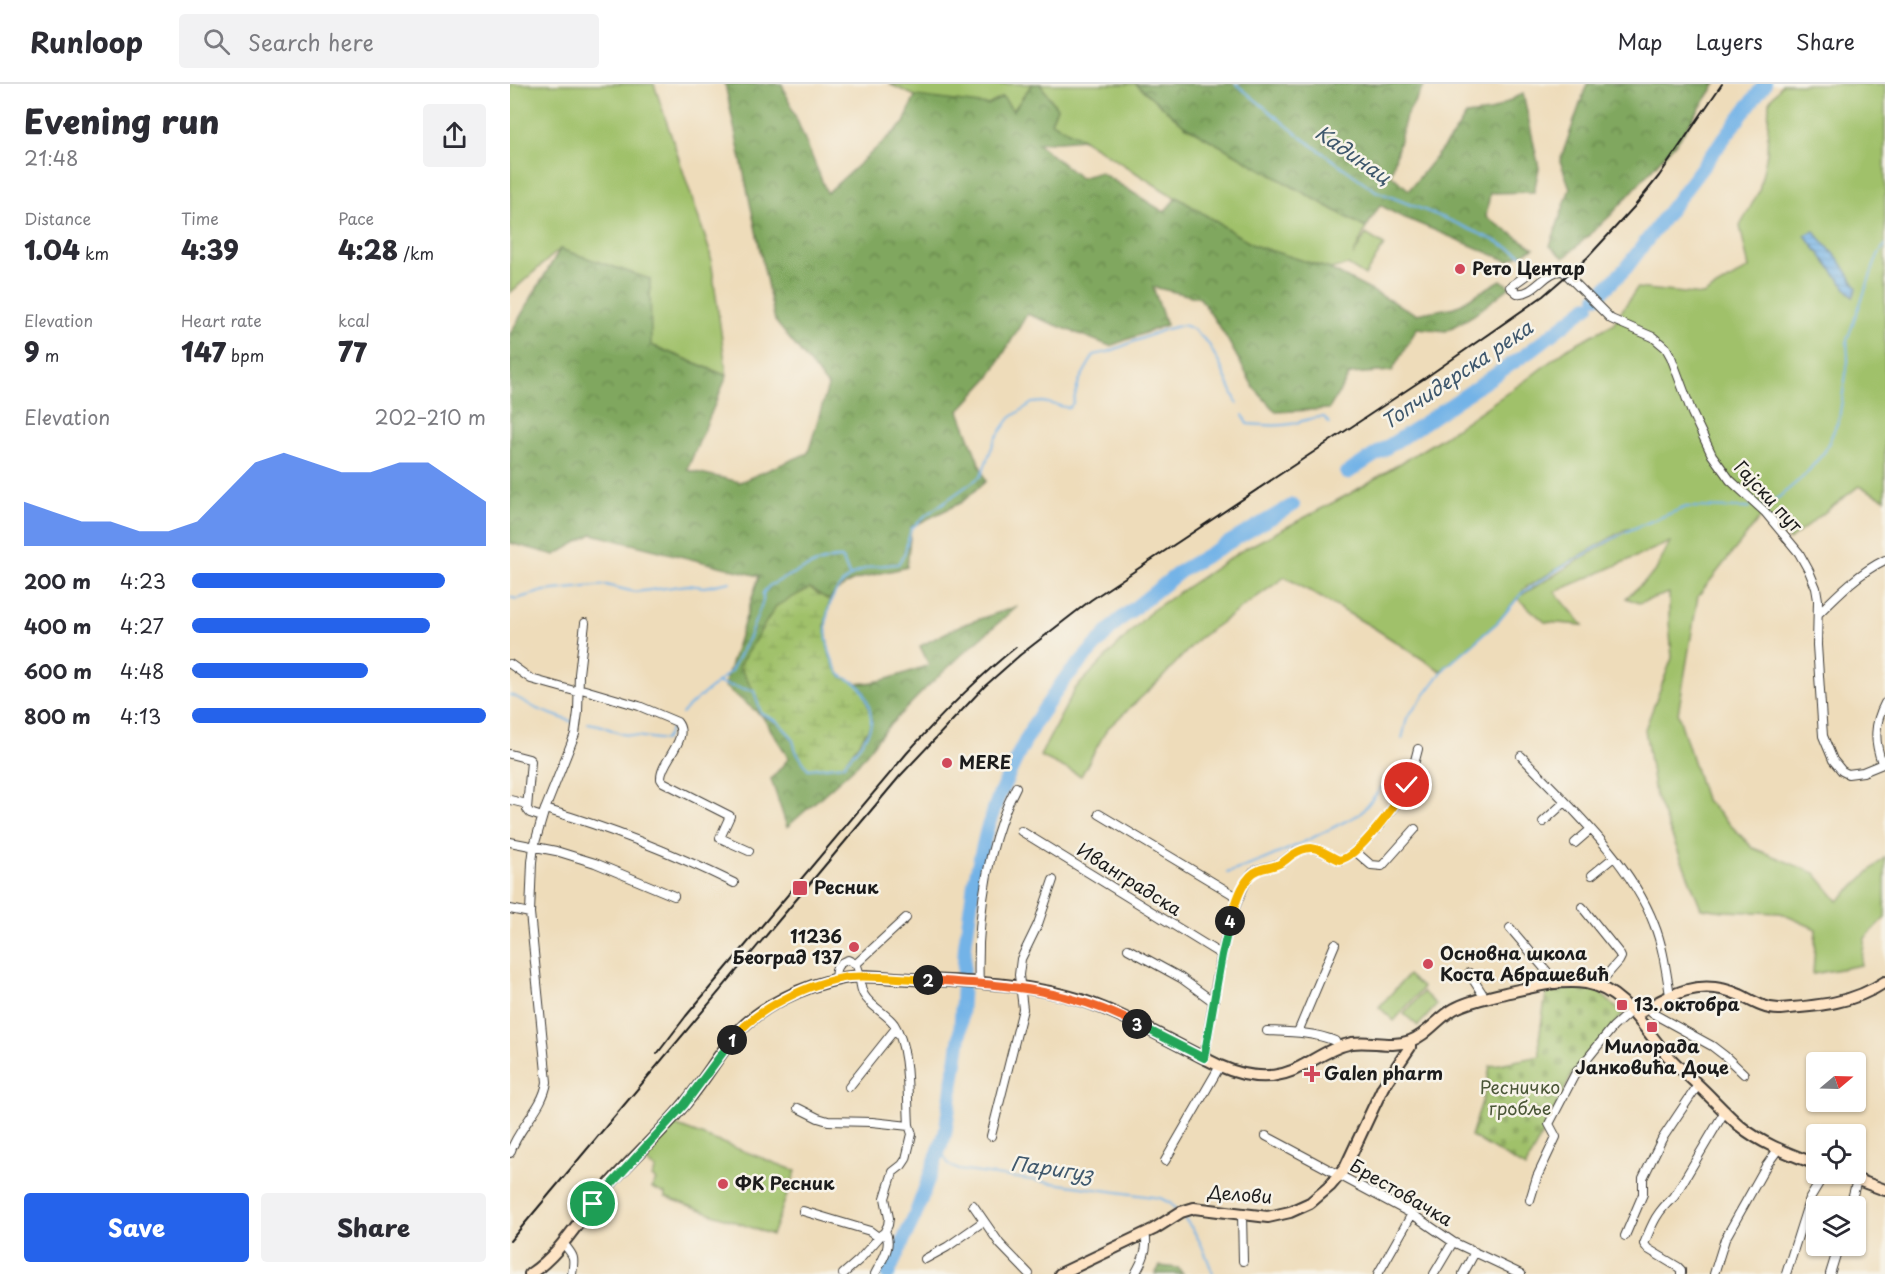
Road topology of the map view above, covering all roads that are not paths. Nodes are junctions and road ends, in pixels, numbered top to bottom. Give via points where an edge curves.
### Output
1 (1531, 268) dead end
2 (1885, 560) edge
3 (1819, 613) junction
4 (585, 623) dead end
5 (510, 664) edge
6 (578, 690) junction
7 (1885, 703) edge
8 (1418, 749) dead end
9 (510, 754) edge
10 (1521, 756) dead end
11 (1884, 763) edge
12 (1016, 787) dead end
13 (510, 800) edge
14 (1565, 802) junction
15 (527, 804) junction
16 (544, 813) junction
17 (1099, 814) dead end
18 (1543, 822) dead end
19 (1415, 829) dead end
20 (1590, 830) junction
21 (1021, 831) dead end
22 (510, 842) edge
23 (1575, 843) dead end
24 (534, 846) junction
25 (749, 851) dead end
26 (1356, 852) junction
27 (1614, 857) junction
28 (1592, 875) dead end
29 (1053, 880) dead end
30 (734, 883) dead end
31 (674, 896) dead end
32 (1239, 898) junction
33 (1582, 907) dead end
34 (510, 909) edge
35 (530, 913) junction
36 (906, 918) dead end
37 (1510, 928) dead end
38 (1335, 944) dead end
39 (1128, 949) dead end
40 (1222, 955) junction
41 (856, 964) junction
42 (1469, 973) dead end
43 (860, 976) junction
44 (836, 980) junction
45 (1556, 982) junction
46 (1885, 982) edge
47 (977, 984) junction
48 (1597, 986) junction
49 (1021, 988) junction
50 (1670, 995) junction
51 (1485, 998) junction
52 (1214, 1002) junction
53 (1647, 1007) junction
54 (1634, 1012) junction
55 (896, 1028) junction
56 (1267, 1031) dead end
57 (1298, 1032) junction
58 (1410, 1041) junction
59 (1338, 1047) junction
60 (1204, 1058) junction
61 (1220, 1066) junction
62 (1744, 1074) dead end
63 (1698, 1085) junction
64 (849, 1087) dead end
65 (798, 1108) dead end
66 (1725, 1111) junction
67 (909, 1126) junction
68 (991, 1136) dead end
69 (1266, 1136) dead end
70 (1779, 1148) junction
71 (510, 1153) edge
72 (1806, 1160) edge
73 (1165, 1161) dead end
74 (1340, 1175) junction
75 (1866, 1183) edge
76 (1819, 1184) edge
77 (1885, 1190) edge
78 (1530, 1200) dead end
79 (973, 1205) dead end
80 (802, 1210) dead end
81 (1412, 1214) junction
82 (1242, 1215) junction
83 (984, 1221) junction
84 (885, 1231) junction
85 (1145, 1234) junction
86 (1624, 1236) dead end
87 (878, 1237) junction
88 (1453, 1242) junction
89 (563, 1243) junction
90 (1475, 1252) junction
91 (1836, 1256) edge
92 (925, 1259) dead end
93 (1243, 1261) dead end
94 (1518, 1273) edge
95 (530, 1274) edge
96 (572, 1274) edge
97 (843, 1274) edge
98 (875, 1274) edge
99 (1029, 1274) edge
100 (1060, 1274) edge
101 (1135, 1274) edge
102 (1378, 1274) edge
103 (1434, 1274) edge
104 (1463, 1274) edge
105 (1681, 1274) edge
106 (1714, 1274) edge
107 (1786, 1274) edge
108 (1830, 1274) edge

1 - 3 street, Гајски пут via 1510,287 1516,294 1563,271 1611,319 1653,337 1666,348 1712,455 1799,554 1816,588
2 - 3 street via 1847,586
3 - 11 street, Гајски пут via 1817,645 1823,736 1830,754 1848,774
4 - 6 street
5 - 6 street via 531,679
6 - 16 street via 575,734
6 - 25 street via 639,706 677,722 681,733 661,779 730,816 720,838
7 - 11 street via 1876,725
8 - 26 street via 1403,793
9 - 15 street via 531,761
10 - 14 street
12 - 47 street via 996,836 984,889
13 - 15 street
14 - 18 street
14 - 20 street
15 - 16 street via 530,813
16 - 24 street
16 - 30 street via 588,821 630,836
17 - 32 street
19 - 26 street via 1382,866 1371,865
20 - 23 street
20 - 27 street
21 - 40 street, Иванградска
22 - 24 street
24 - 31 street via 595,863
24 - 35 street
26 - 32 street via 1339,860 1317,848 1305,849 1282,863 1251,874
27 - 28 street
27 - 50 street via 1653,920
29 - 49 street via 1021,959
32 - 40 street
33 - 48 street via 1621,957
34 - 35 street
35 - 71 street via 547,1082
36 - 41 street
37 - 45 street
38 - 57 street
39 - 52 street via 1181,978
40 - 52 street
41 - 43 street
41 - 44 street via 848,960 839,964
42 - 51 street
43 - 44 street
43 - 47 street
43 - 55 street via 864,996
44 - 89 street via 781,1000 745,1026 684,1105 600,1195
45 - 48 street
45 - 51 street
46 - 50 street via 1846,1001 1779,1009 1717,987
47 - 49 street
48 - 54 street
49 - 60 street via 1065,996 1100,1008
49 - 68 street via 1023,1009
50 - 53 street
51 - 58 street via 1457,1007
52 - 60 street
53 - 54 street
53 - 62 street via 1712,1046
54 - 63 street via 1669,1057
54 - 78 street via 1613,1027 1575,1074 1549,1124 1556,1137
55 - 64 street
55 - 67 street via 903,1052
56 - 57 street
57 - 59 street via 1335,1041
58 - 59 street
58 - 74 street, Делови
59 - 61 street via 1295,1070 1276,1075 1253,1076
60 - 61 street
61 - 73 street
63 - 66 street
63 - 86 street via 1657,1149 1643,1178 1644,1192
65 - 67 street via 828,1121
66 - 70 street via 1756,1137
66 - 105 street via 1674,1197 1656,1217 1644,1244 1678,1267
67 - 84 street via 912,1134 906,1159 893,1172 885,1198 889,1218
69 - 74 street, Брестовачка
70 - 72 street
70 - 106 street via 1725,1239
74 - 81 street, Брестовачка
74 - 82 street, Делови via 1310,1203 1290,1212 1268,1217
75 - 77 street
76 - 107 street via 1810,1198
79 - 83 street
80 - 87 street
81 - 88 street, Брестовачка
81 - 102 street
82 - 85 street, Делови via 1200,1208 1181,1212
82 - 93 street
83 - 92 street
83 - 99 street
84 - 87 street
84 - 98 street via 888,1245
85 - 100 street, Делови
85 - 101 street via 1145,1251
87 - 97 street
88 - 90 street, Брестовачка
88 - 103 street
89 - 95 street
89 - 96 street via 573,1254
90 - 94 street, Брестовачка
90 - 104 street
91 - 108 street

